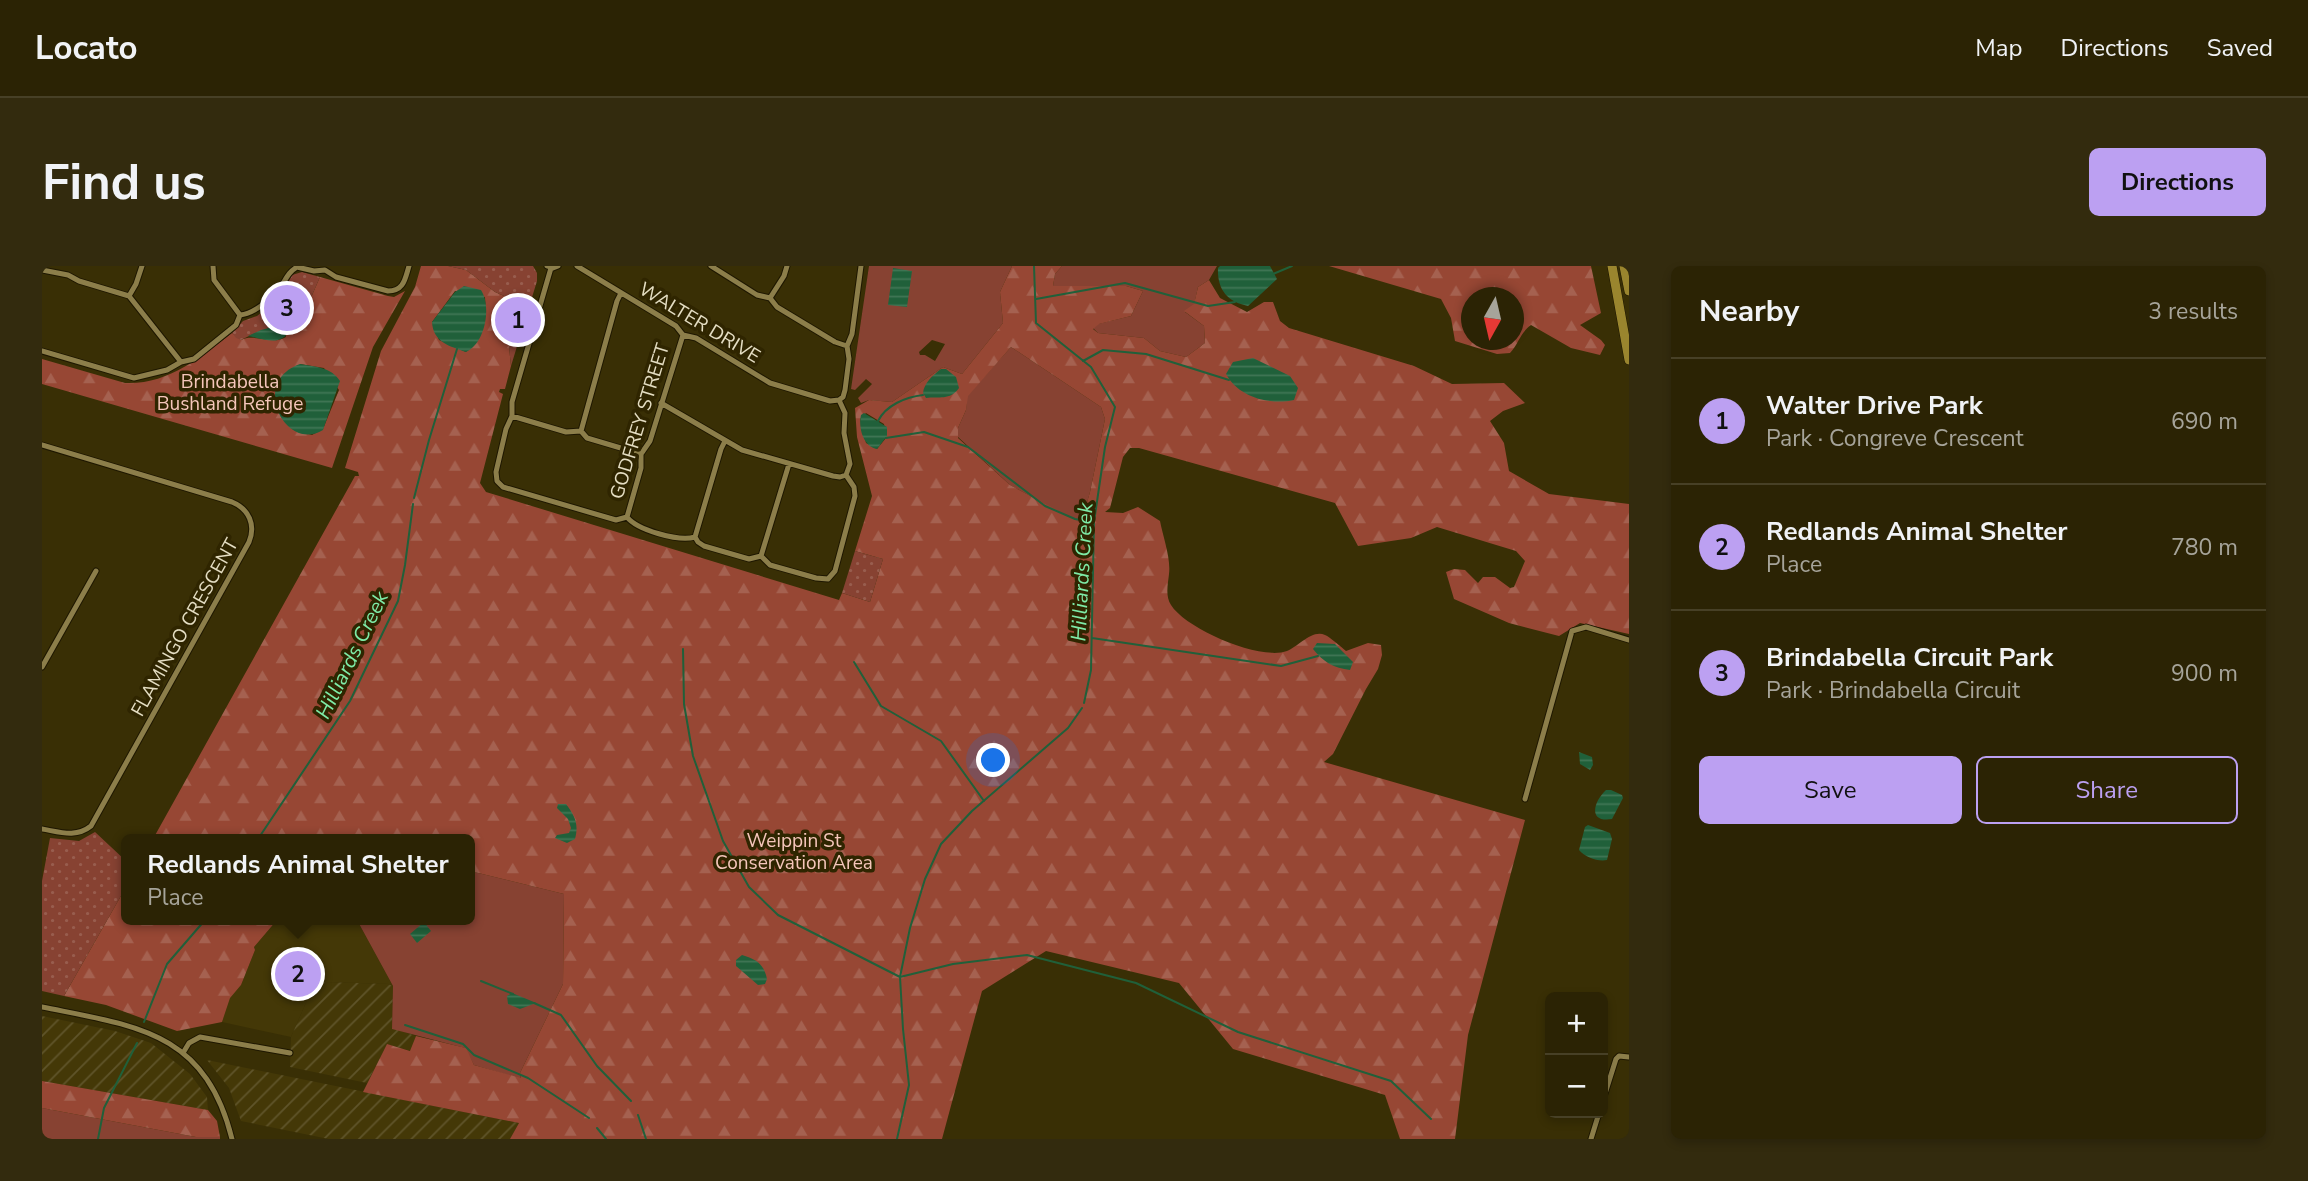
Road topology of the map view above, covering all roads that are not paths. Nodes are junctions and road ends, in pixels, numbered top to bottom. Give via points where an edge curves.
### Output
1 (70, 266) edge
2 (142, 266) edge
3 (213, 266) edge
4 (409, 266) edge
5 (577, 266) edge
6 (711, 266) edge
7 (787, 266) edge
8 (862, 266) edge
9 (1612, 266) edge
10 (1624, 266) edge
11 (552, 267) edge
12 (326, 268) edge
13 (42, 270) edge
14 (68, 275) junction
15 (1629, 291) edge
16 (621, 293) junction
17 (128, 296) junction
18 (770, 298) junction
19 (240, 315) junction
20 (683, 335) junction
21 (848, 346) junction
22 (42, 351) edge
23 (1629, 360) edge
24 (181, 362) junction
25 (839, 400) junction
26 (661, 403) junction
27 (512, 416) junction
28 (581, 430) junction
29 (725, 441) junction
30 (42, 445) edge
31 (642, 454) junction
32 (789, 464) junction
33 (846, 475) junction
34 (627, 517) junction
35 (695, 537) junction
36 (761, 556) junction
37 (96, 571) dead end
38 (1629, 640) edge
39 (42, 667) edge
40 (1525, 799) dead end
41 (42, 829) edge
42 (42, 1007) edge
43 (183, 1052) junction
44 (290, 1053) dead end
45 (1629, 1057) edge
46 (1608, 1082) edge
47 (1597, 1118) edge
48 (232, 1139) edge
49 (1591, 1139) edge

1 - 14 street
2 - 17 street
3 - 19 street via 214,280
4 - 12 street via 403,285 393,291 336,277
5 - 16 street, WALTER DRIVE
6 - 18 street via 757,295
7 - 18 street
8 - 21 street
9 - 23 main road
10 - 15 main road
11 - 27 street
12 - 19 street via 293,269 276,292 250,313
13 - 14 street
14 - 17 street
16 - 20 street, WALTER DRIVE via 676,326
16 - 28 street
17 - 24 street
18 - 21 street via 780,309
19 - 24 street via 236,325 194,359
20 - 25 street, WALTER DRIVE via 696,338 770,383
20 - 26 street, GODFREY STREET
21 - 25 street via 845,390
22 - 24 street via 134,378
25 - 33 street via 845,413 850,464
26 - 29 street
26 - 31 street, GODFREY STREET
27 - 28 street via 566,432
27 - 34 street via 496,472 500,485 616,520
28 - 31 street via 587,438
29 - 32 street
29 - 35 street
30 - 41 street, FLAMINGO CRESCENT via 232,502 246,510 253,526 249,542 91,826 72,834
31 - 34 street, GODFREY STREET
32 - 33 street
32 - 36 street
33 - 36 street via 855,496 833,575 823,580 770,565
34 - 35 street via 639,527 682,539
35 - 36 street via 715,549 749,559
37 - 39 street
38 - 40 street via 1586,627 1572,631
42 - 43 street via 141,1028
43 - 44 street via 200,1037
43 - 48 street via 214,1093
45 - 46 street via 1619,1056
47 - 49 street

